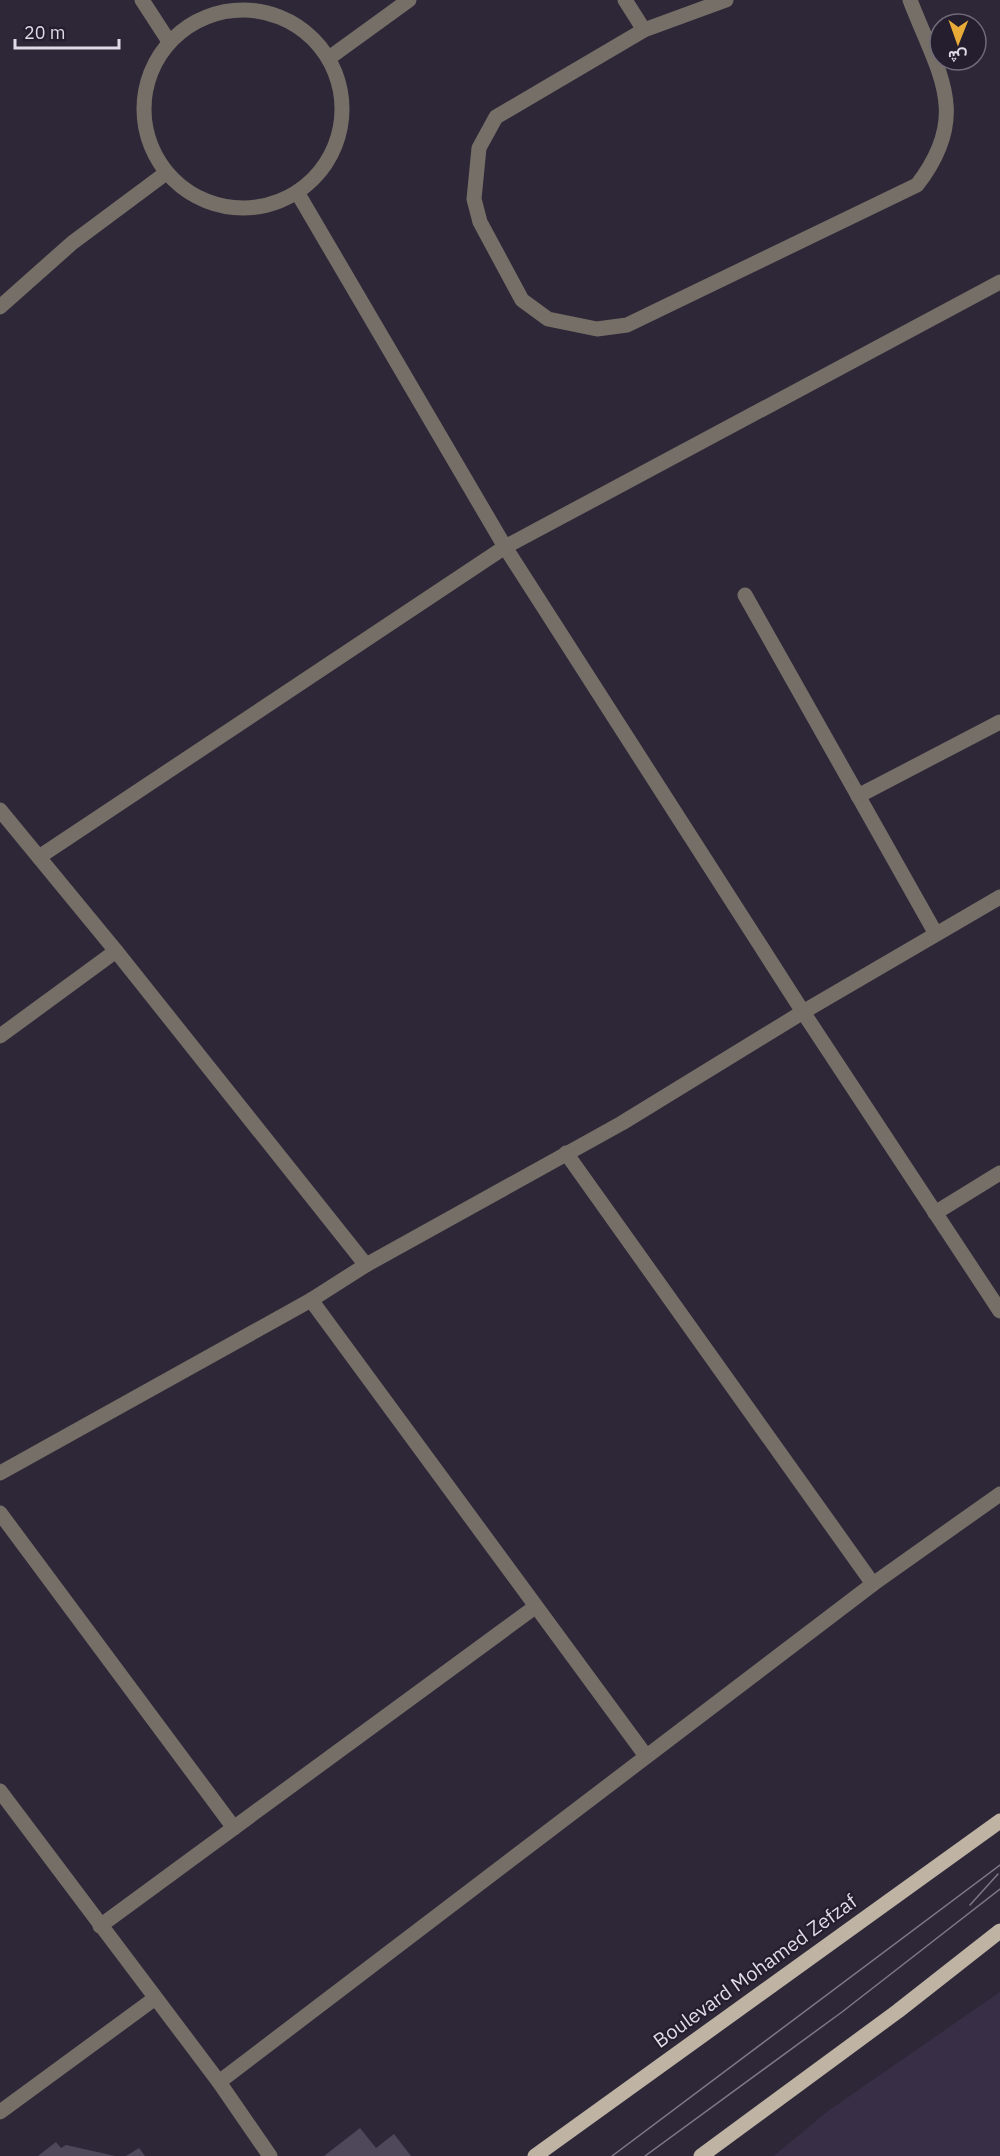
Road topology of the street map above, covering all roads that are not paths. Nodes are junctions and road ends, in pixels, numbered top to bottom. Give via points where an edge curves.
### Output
1 (142, 0) edge
2 (409, 0) edge
3 (625, 0) edge
4 (726, 0) edge
5 (910, 0) edge
6 (644, 30) junction
7 (168, 40) junction
8 (329, 58) junction
9 (166, 173) junction
10 (297, 192) junction
11 (1000, 282) edge
12 (0, 307) edge
13 (506, 547) junction
14 (745, 595) dead end
15 (1000, 722) edge
16 (858, 795) junction
17 (0, 810) edge
18 (39, 858) junction
19 (1000, 897) edge
20 (936, 934) junction
21 (116, 951) junction
22 (803, 1012) junction
23 (0, 1036) edge
24 (566, 1153) junction
25 (1000, 1173) edge
26 (935, 1213) junction
27 (366, 1264) junction
28 (311, 1300) junction
29 (1000, 1311) edge
30 (0, 1473) edge
31 (1000, 1494) edge
32 (0, 1513) edge
33 (873, 1584) junction
34 (536, 1607) junction
35 (646, 1756) junction
36 (0, 1791) edge
37 (1000, 1821) edge
38 (234, 1828) junction
39 (100, 1926) junction
40 (1000, 1931) edge
41 (154, 1999) junction
42 (219, 2082) junction
43 (0, 2112) edge
44 (270, 2156) edge
45 (535, 2156) edge
46 (701, 2156) edge

1 - 7 street
2 - 8 street
3 - 6 street
4 - 6 street
5 - 6 street via 947,95 947,123 936,162 917,185 627,325 597,329 548,319 522,300 480,222 474,199 479,148 496,117
7 - 8 street via 209,14 254,9 298,24
7 - 9 street via 145,82 144,111 144,130
8 - 10 street via 342,93 340,132 324,166
9 - 10 street via 194,196 228,208 264,207
9 - 12 street via 72,243
10 - 13 street
11 - 13 street
13 - 18 street
13 - 22 street
14 - 16 street
15 - 16 street
16 - 20 street
17 - 18 street
18 - 21 street
19 - 20 street
20 - 22 street
21 - 23 street
21 - 27 street
22 - 24 street
22 - 26 street
24 - 27 street
24 - 33 street
25 - 26 street
26 - 29 street
27 - 28 street
28 - 30 street
28 - 34 street
31 - 33 street
32 - 38 street
33 - 35 street
34 - 35 street
34 - 38 street
35 - 42 street
36 - 39 street
37 - 45 main road, Boulevard Mohamed Zefzaf
38 - 39 street
39 - 41 street
40 - 46 main road
41 - 42 street
41 - 43 street
42 - 44 street

